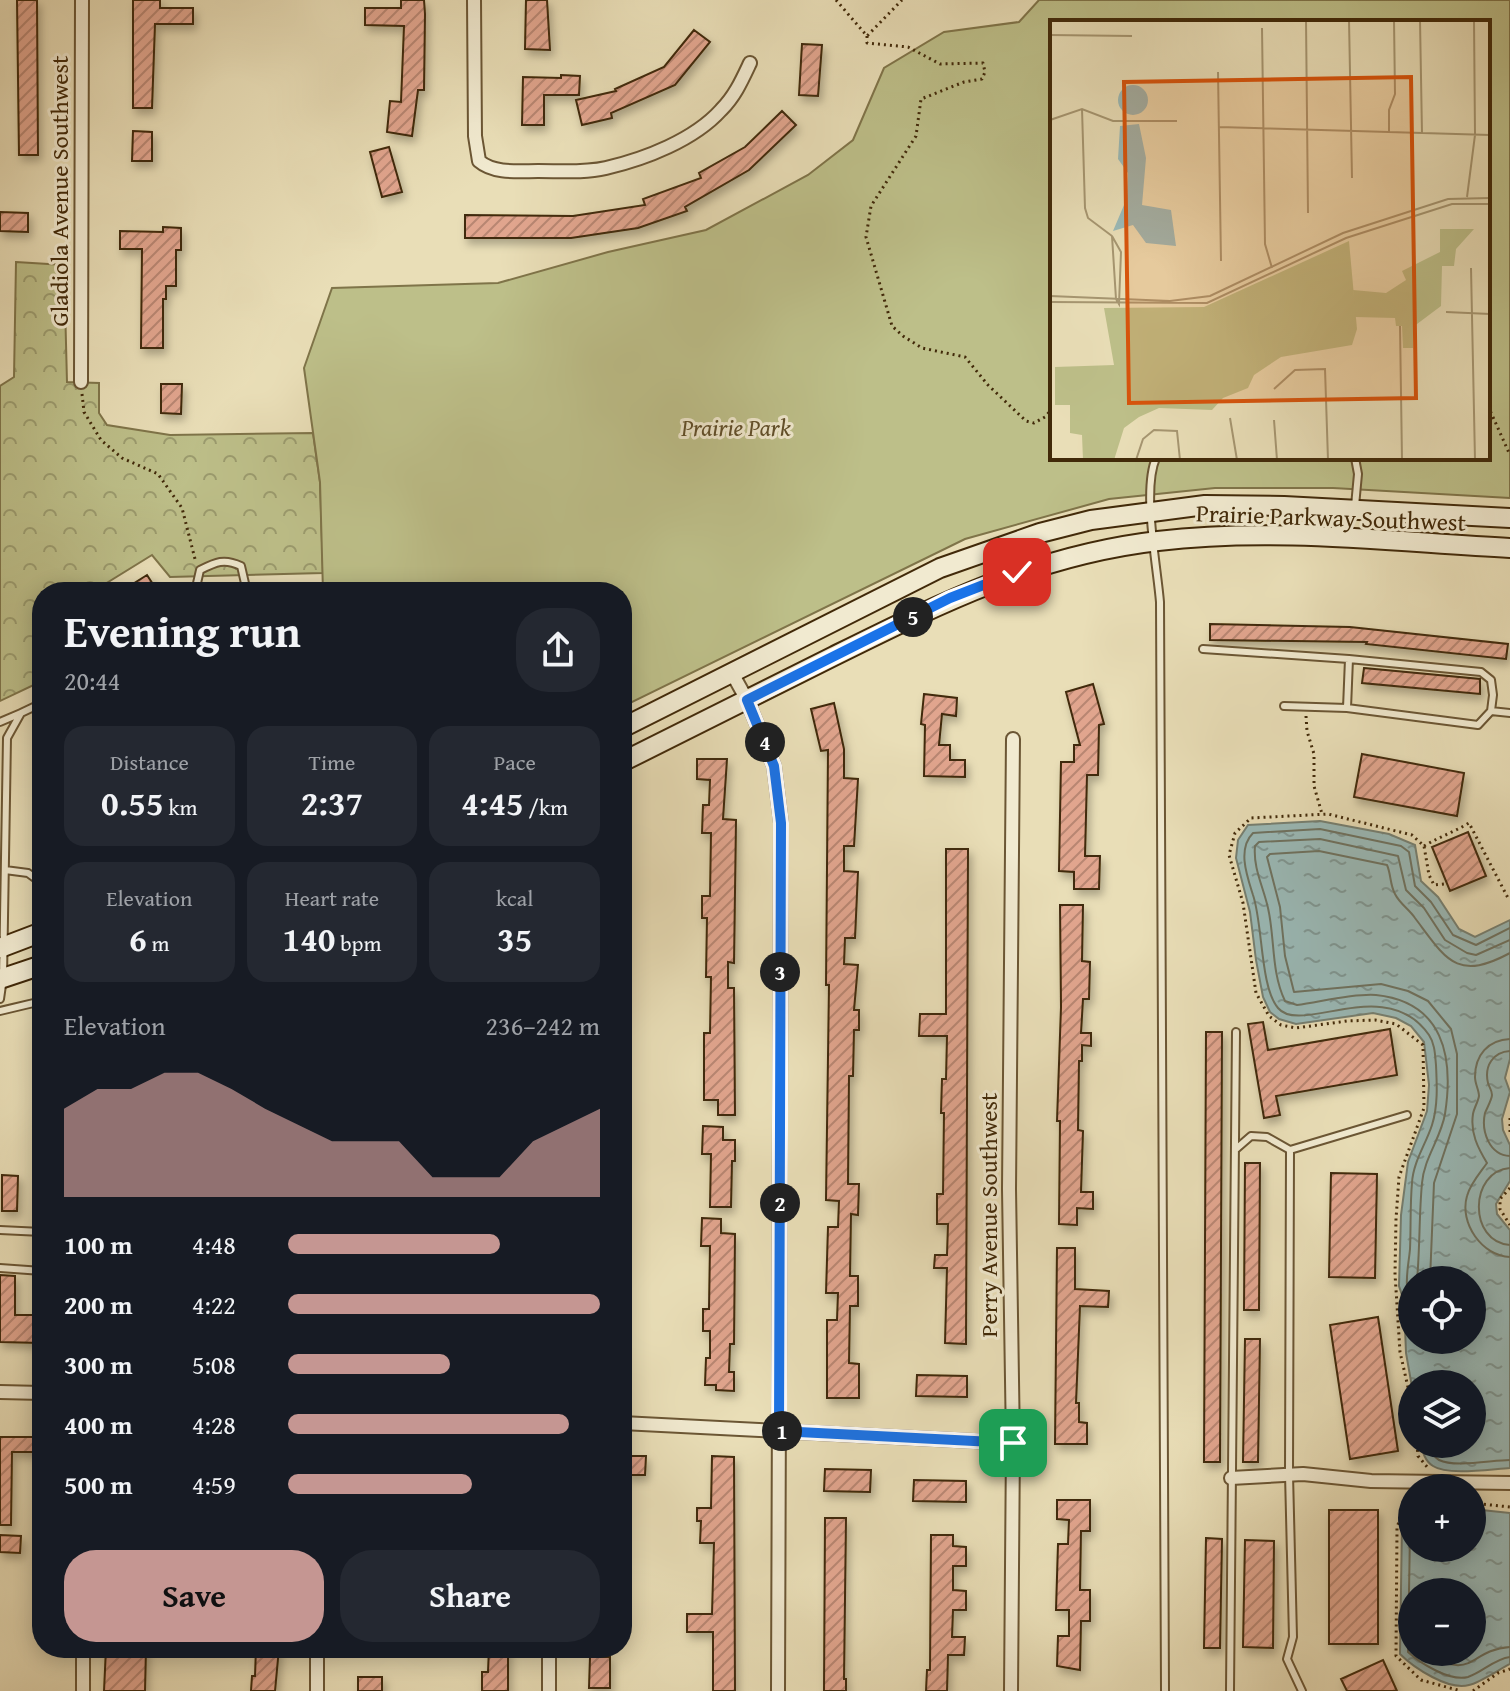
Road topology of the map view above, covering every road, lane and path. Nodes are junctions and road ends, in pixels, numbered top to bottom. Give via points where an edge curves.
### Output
1 (82, 0) edge
2 (474, 0) edge
3 (836, 0) edge
4 (902, 0) edge
5 (867, 36) junction
6 (750, 63) dead end
7 (81, 382) joint
8 (1050, 411) edge
9 (1490, 417) edge
10 (1510, 455) edge
11 (1156, 460) edge
12 (1355, 460) edge
13 (1355, 510) junction
14 (1151, 511) junction
15 (1510, 518) edge
16 (1155, 541) junction
17 (1510, 548) edge
18 (200, 570) junction
19 (197, 582) edge
20 (245, 582) edge
21 (1203, 649) dead end
22 (1349, 659) junction
23 (732, 673) junction
24 (747, 700) junction
25 (1284, 706) dead end
26 (1306, 707) junction
27 (32, 708) edge
28 (1347, 708) junction
29 (1491, 711) junction
30 (21, 713) junction
31 (1510, 713) edge
32 (0, 722) edge
33 (632, 723) edge
34 (1013, 739) dead end
35 (632, 757) edge
36 (1322, 814) junction
37 (1424, 846) junction
38 (5, 870) junction
39 (32, 876) edge
40 (1444, 884) dead end
41 (1510, 897) edge
42 (32, 936) edge
43 (2, 947) edge
44 (32, 968) edge
45 (1, 979) edge
46 (0, 999) edge
47 (32, 1003) edge
48 (0, 1011) edge
49 (1236, 1032) dead end
50 (1407, 1115) dead end
51 (1510, 1118) edge
52 (1510, 1135) edge
53 (1236, 1149) junction
54 (1290, 1150) junction
55 (1510, 1188) edge
56 (1510, 1225) edge
57 (0, 1230) edge
58 (32, 1232) edge
59 (0, 1268) edge
60 (32, 1270) edge
61 (1404, 1370) edge
62 (0, 1392) edge
63 (32, 1393) edge
64 (632, 1424) edge
65 (779, 1431) junction
66 (1013, 1443) junction
67 (1289, 1474) junction
68 (1231, 1478) junction
69 (1510, 1483) edge
70 (1486, 1504) edge
71 (1510, 1507) edge
72 (1398, 1524) edge
73 (83, 1658) edge
74 (317, 1658) edge
75 (549, 1658) edge
76 (1510, 1669) edge
77 (83, 1691) edge
78 (317, 1691) edge
79 (549, 1691) edge
80 (778, 1691) edge
81 (1011, 1691) edge
82 (1165, 1691) edge
83 (1230, 1691) edge
84 (1302, 1691) edge
85 (1461, 1691) edge
86 (1473, 1691) edge

1 - 7 street, Gladiola Avenue Southwest
2 - 6 street via 475,136 485,167 573,172 636,159 705,125 736,92
3 - 5 path
4 - 5 path
5 - 8 path via 867,43 908,47 940,64 983,63 985,72 982,79 921,99 916,136 871,206 866,237 892,326 922,348 965,357 1026,421 1034,423
7 - 18 path via 84,412 101,440 122,458 158,474 182,508
9 - 10 path
11 - 14 lane
12 - 13 lane
13 - 14 street, Prairie Parkway Southwest via 1205,505
13 - 15 street, Prairie Parkway Southwest
14 - 16 lane
14 - 23 street, Prairie Parkway Southwest via 1040,533 940,568
16 - 17 street, Prairie Parkway Southwest via 1285,536
16 - 24 street, Prairie Parkway Southwest via 1075,555 950,598
16 - 82 lane via 1160,618
18 - 19 lane
18 - 20 lane via 230,561 241,566
21 - 22 lane
22 - 28 lane
22 - 29 lane via 1481,672 1491,680
23 - 24 street
23 - 33 street, Prairie Parkway Southwest
24 - 35 street, Prairie Parkway Southwest
24 - 65 street via 774,766 781,823
25 - 26 lane
26 - 28 lane
26 - 36 path
27 - 30 lane
28 - 29 lane via 1478,725
29 - 31 lane
30 - 32 lane
30 - 38 lane via 7,738
34 - 66 street, Perry Avenue Southwest
36 - 37 path via 1412,835
36 - 61 path via 1251,818 1235,833 1229,855 1243,903 1256,993 1269,1016 1296,1028 1375,1020 1396,1024 1423,1045 1424,1108 1399,1177 1396,1219
37 - 40 path via 1434,885
37 - 41 path via 1469,823
38 - 39 lane
38 - 43 lane
42 - 43 street
43 - 45 lane
44 - 45 street
45 - 46 lane
47 - 48 lane
49 - 53 lane
50 - 54 lane
51 - 52 path
53 - 54 lane via 1251,1136 1267,1137
53 - 68 lane
54 - 67 lane
55 - 56 path via 1500,1199 1500,1209
57 - 58 lane
59 - 60 lane
62 - 63 street
64 - 65 street
65 - 66 street
65 - 80 street
66 - 81 street, Perry Avenue Southwest
67 - 68 street
67 - 69 street
67 - 84 lane via 1293,1637 1287,1659
68 - 83 lane
70 - 71 path
72 - 85 path via 1396,1656 1421,1680
73 - 77 street
74 - 78 street
75 - 79 street
76 - 86 path

